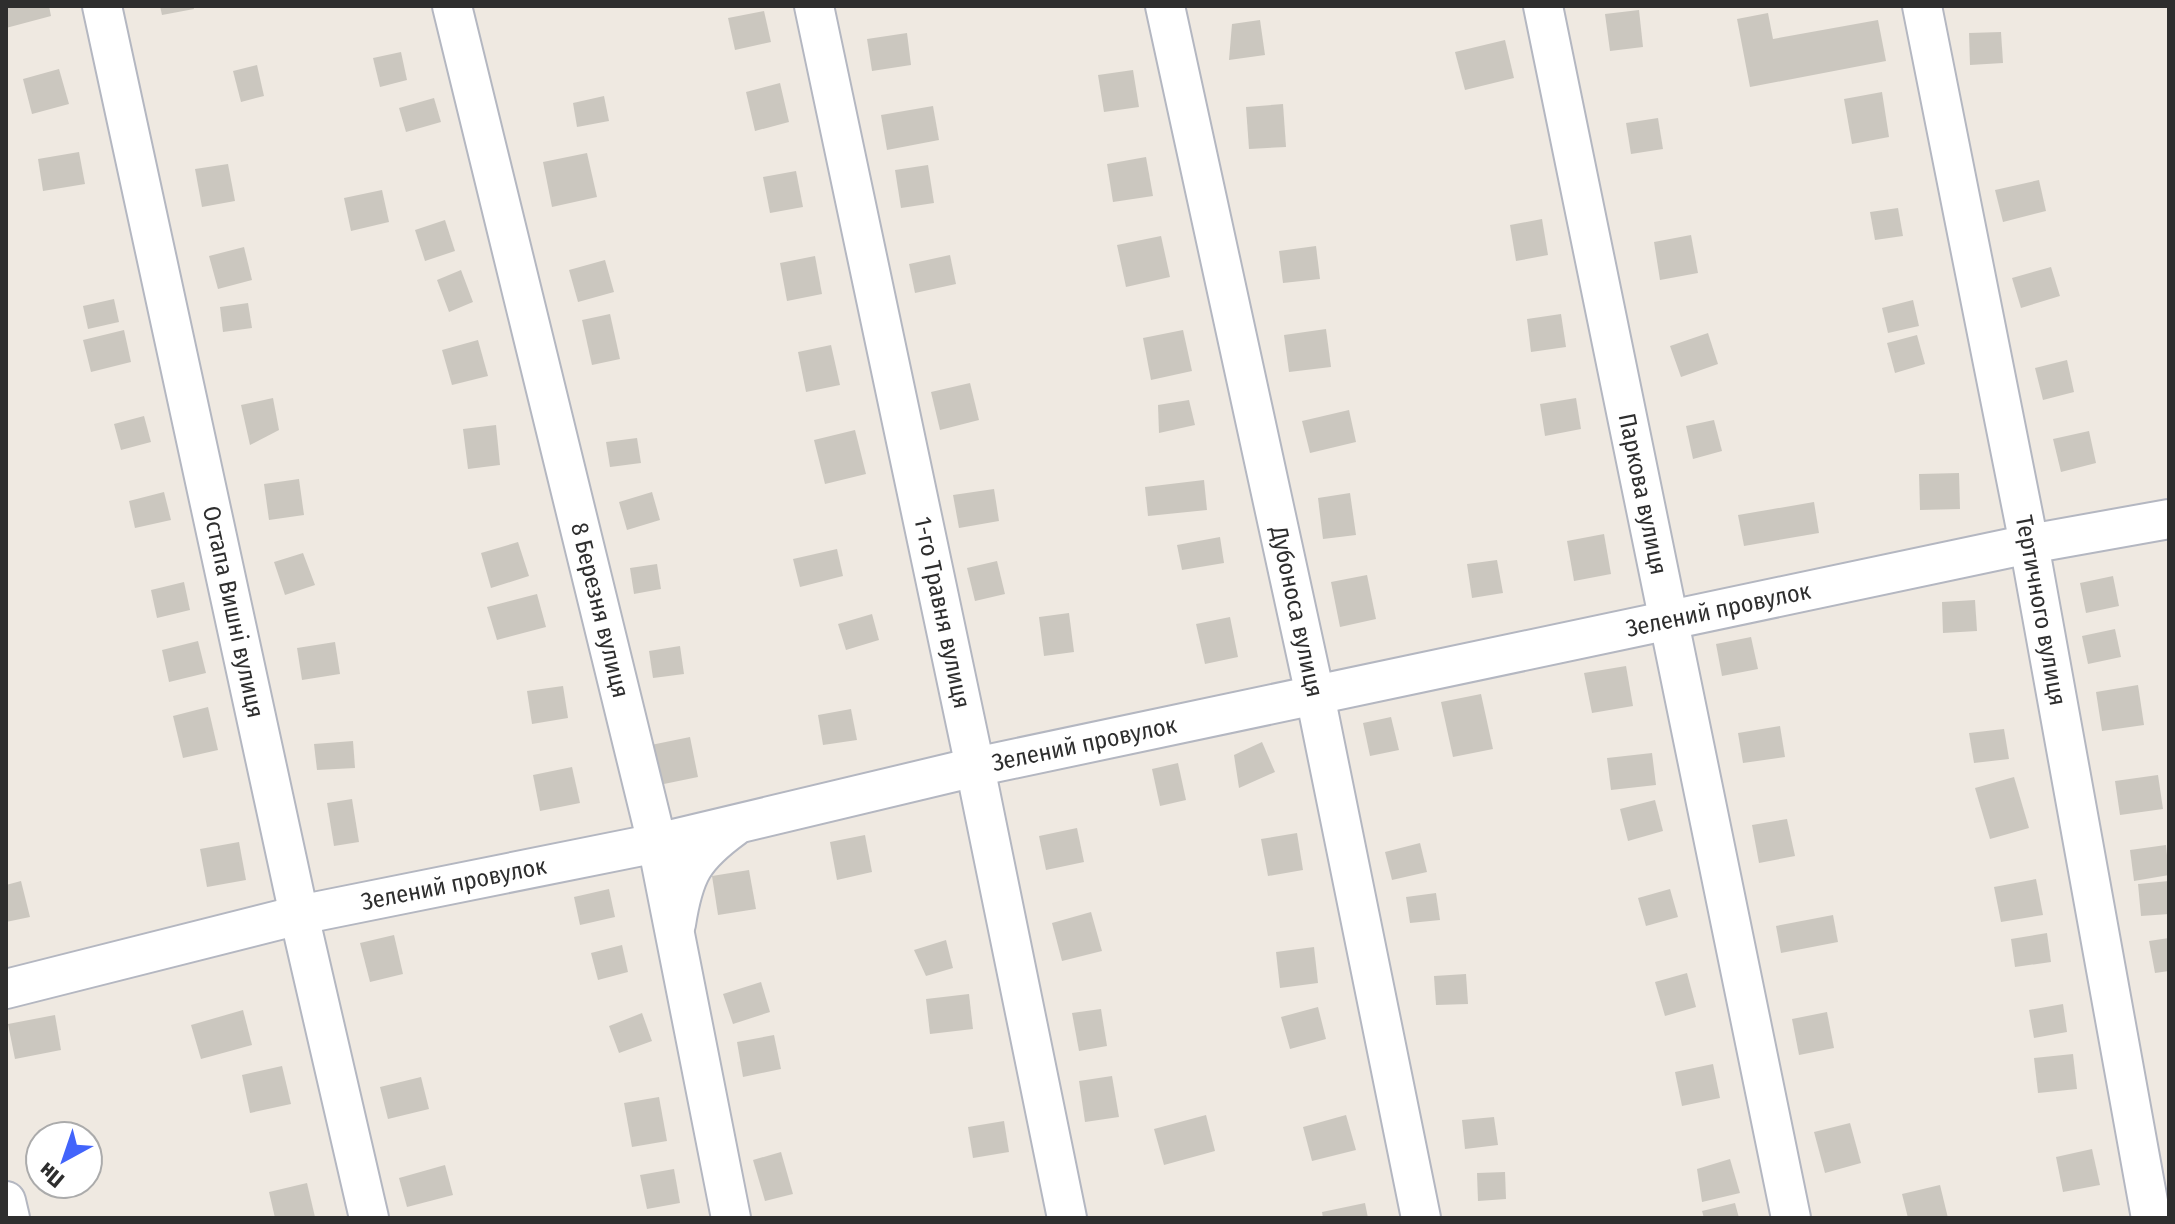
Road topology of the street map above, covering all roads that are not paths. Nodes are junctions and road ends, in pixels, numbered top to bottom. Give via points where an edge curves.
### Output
1 (102, 6) edge
2 (452, 6) edge
3 (814, 6) edge
4 (1165, 6) edge
5 (1543, 6) edge
6 (1922, 6) edge
7 (2169, 519) edge
8 (2029, 544) junction
9 (1669, 622) junction
10 (1315, 695) junction
11 (637, 762) junction
12 (975, 767) junction
13 (737, 824) junction
14 (657, 843) junction
15 (571, 859) junction
16 (299, 915) junction
17 (674, 935) junction
18 (6, 989) edge
19 (6, 1201) edge
20 (10, 1218) edge
21 (369, 1218) edge
22 (731, 1218) edge
23 (1067, 1218) edge
24 (1421, 1218) edge
25 (1791, 1218) edge
26 (2151, 1218) edge

1 - 16 street, Остапа Вишні вулиця
2 - 11 street, 8 Березня вулиця
3 - 12 street, 1-го Травня вулиця
4 - 10 street, Дубоноса вулиця
5 - 9 street, Паркова вулиця
6 - 8 street, Тертичного вулиця
7 - 8 street, Зелений провулок
8 - 9 street, Зелений провулок
8 - 26 street, Тертичного вулиця
9 - 10 street, Зелений провулок
9 - 25 street, Паркова вулиця
10 - 12 street, Зелений провулок
10 - 24 street, Дубоноса вулиця
11 - 14 street, 8 Березня вулиця
11 - 15 street via 636,785 621,822 598,847
12 - 13 street, Зелений провулок
12 - 23 street, 1-го Травня вулиця
13 - 14 street, Зелений провулок
13 - 17 street via 705,847 693,864
14 - 15 street, Зелений провулок
14 - 17 street, 8 Березня вулиця
15 - 16 street, Зелений провулок
16 - 18 street, Зелений провулок
16 - 21 street, Остапа Вишні вулиця
17 - 22 street, 8 Березня вулиця
19 - 20 street

